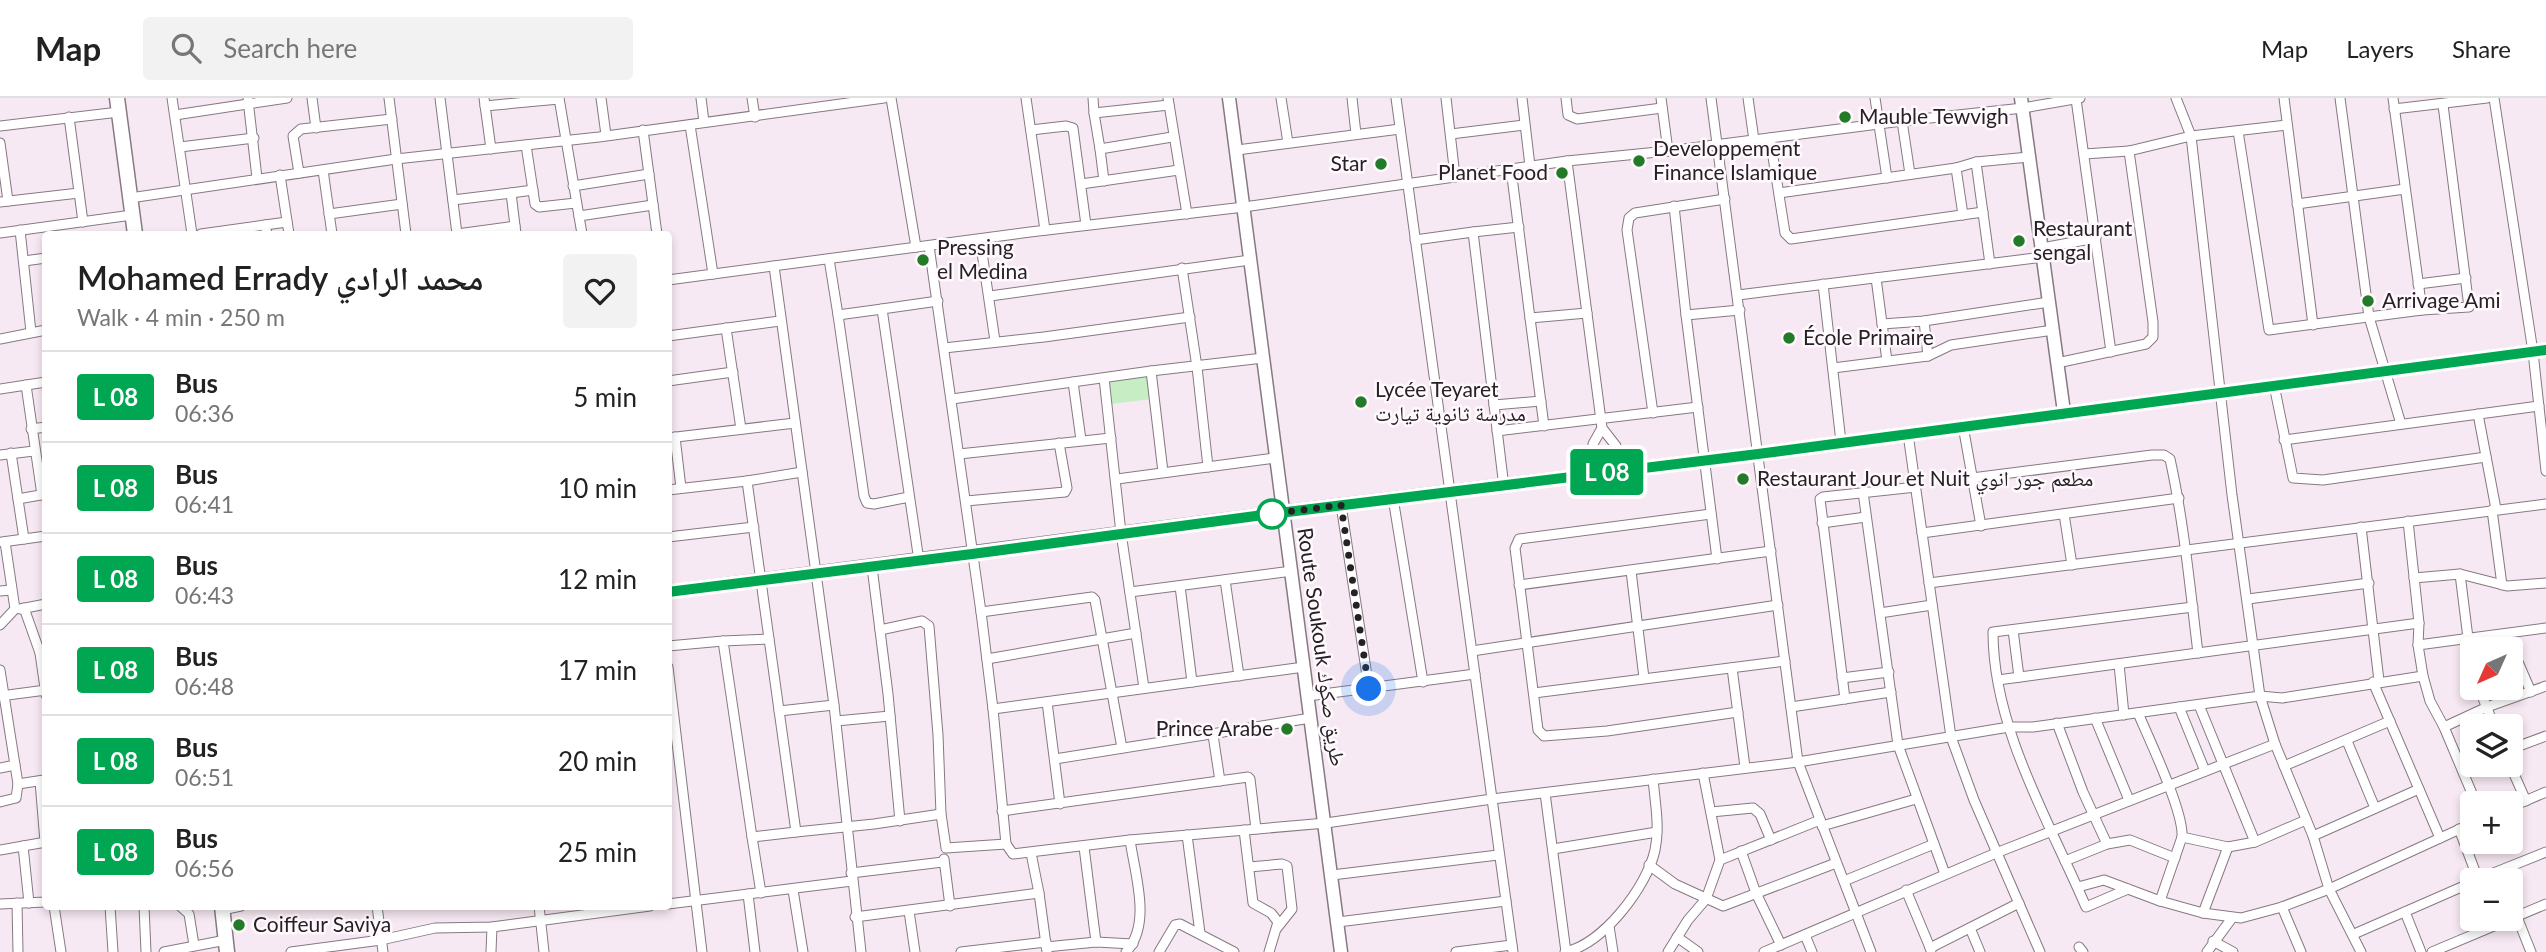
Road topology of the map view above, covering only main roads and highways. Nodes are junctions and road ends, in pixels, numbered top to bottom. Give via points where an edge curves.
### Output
1 (118, 105) edge
2 (135, 231) edge
3 (222, 910) edge
4 (227, 946) edge

1 - 2 main road
3 - 4 main road

